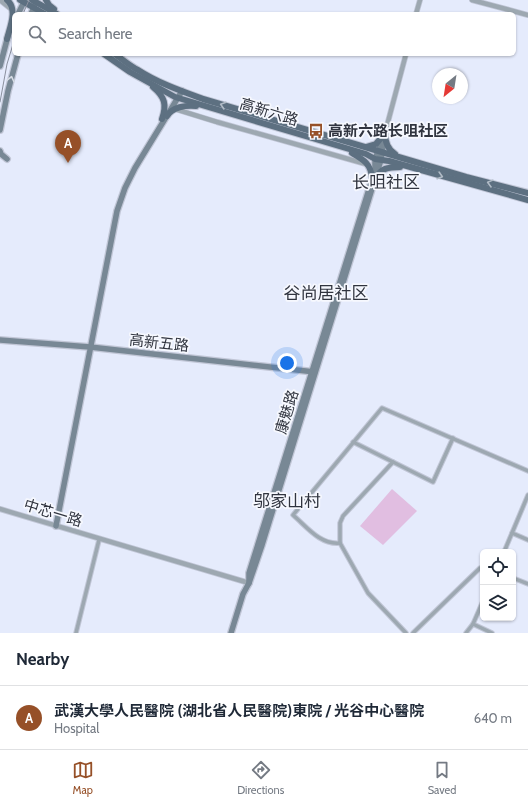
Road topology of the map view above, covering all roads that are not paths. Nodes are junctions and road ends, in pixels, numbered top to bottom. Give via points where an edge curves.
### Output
1 (0, 0) edge
2 (8, 0) edge
3 (46, 0) edge
4 (420, 0) edge
5 (472, 0) edge
6 (23, 1) edge
7 (34, 2) edge
8 (16, 12) edge
9 (32, 12) edge
10 (43, 12) edge
11 (54, 12) edge
12 (56, 12) edge
13 (417, 12) edge
14 (514, 12) edge
15 (516, 13) edge
16 (528, 16) edge
17 (12, 24) edge
18 (12, 28) edge
19 (7, 39) junction
20 (17, 56) edge
21 (107, 56) edge
22 (118, 56) edge
23 (405, 56) edge
24 (0, 66) edge
25 (146, 81) junction
26 (180, 91) junction
27 (176, 98) junction
28 (206, 107) junction
29 (175, 109) junction
30 (164, 118) junction
31 (0, 130) edge
32 (385, 133) junction
33 (364, 147) junction
34 (344, 148) junction
35 (0, 151) edge
36 (380, 151) junction
37 (0, 158) edge
38 (378, 159) junction
39 (407, 163) junction
40 (367, 164) junction
41 (374, 178) junction
42 (528, 193) edge
43 (528, 200) edge
44 (0, 340) edge
45 (89, 347) junction
46 (314, 372) junction
47 (453, 438) junction
48 (353, 442) junction
49 (393, 462) junction
50 (528, 472) edge
51 (528, 495) edge
52 (0, 509) edge
53 (55, 526) junction
54 (512, 533) junction
55 (99, 540) junction
56 (528, 540) edge
57 (340, 543) junction
58 (505, 549) edge
59 (480, 568) edge
60 (516, 579) edge
61 (249, 583) junction
62 (528, 584) edge
63 (480, 608) edge
64 (473, 624) junction
65 (76, 633) edge
66 (231, 633) edge
67 (235, 633) edge
68 (406, 633) edge
69 (413, 633) edge
70 (466, 633) edge
71 (492, 633) edge

1 - 8 street
2 - 8 main road
3 - 12 main road
4 - 13 street
5 - 14 street
6 - 7 main road
6 - 8 main road
7 - 9 main road
7 - 10 main road
7 - 11 main road
15 - 16 street
17 - 19 main road
18 - 19 main road
19 - 24 main road
31 -> 20 main road
21 - 25 main road, 高新六路
22 - 26 main road, 高新六路 via 136,70
23 - 32 street, 康魅路
25 - 27 main road, 高新六路
25 - 30 main road via 157,90 165,102
26 - 27 main road
33 -> 26 main road, 高新六路
27 - 28 main road, 高新六路
27 - 30 main road
28 - 29 main road via 190,105
28 - 34 main road, 高新六路
29 - 30 main road
29 - 40 street
30 - 45 main road via 123,187 115,211
32 - 33 main road via 376,144
32 - 36 main road, 康魅路
32 - 39 main road via 385,141 390,150
33 - 36 main road, 高新六路
34 - 38 main road, 高新六路
34 - 40 main road
35 - 37 main road via 7,159
36 - 38 main road, 康魅路
36 - 39 main road, 高新六路
38 - 39 main road, 高新六路
38 - 41 main road, 康魅路
39 - 41 main road via 383,169
42 -> 39 main road, 高新六路
39 -> 43 main road, 高新六路
40 - 41 main road
41 - 46 main road, 康魅路
44 - 45 main road, 高新五路
45 - 46 main road, 高新五路
45 - 53 main road
46 - 61 main road, 康魅路
47 - 48 street via 382,408
47 - 49 street via 433,482
47 - 50 street
48 - 49 street
48 - 57 street via 293,515 320,540 333,544
49 - 57 street via 343,516 340,523
51 - 54 street
52 - 53 street, 中芯一路
53 - 55 street, 中芯一路
54 - 56 street
54 - 58 street
55 - 61 street, 中芯一路
55 - 65 street
57 - 68 street via 368,593
59 - 69 street
60 - 62 street
61 - 66 main road, 康魅路
61 - 67 main road, 康魅路
63 - 64 street
64 - 70 street
64 - 71 street

